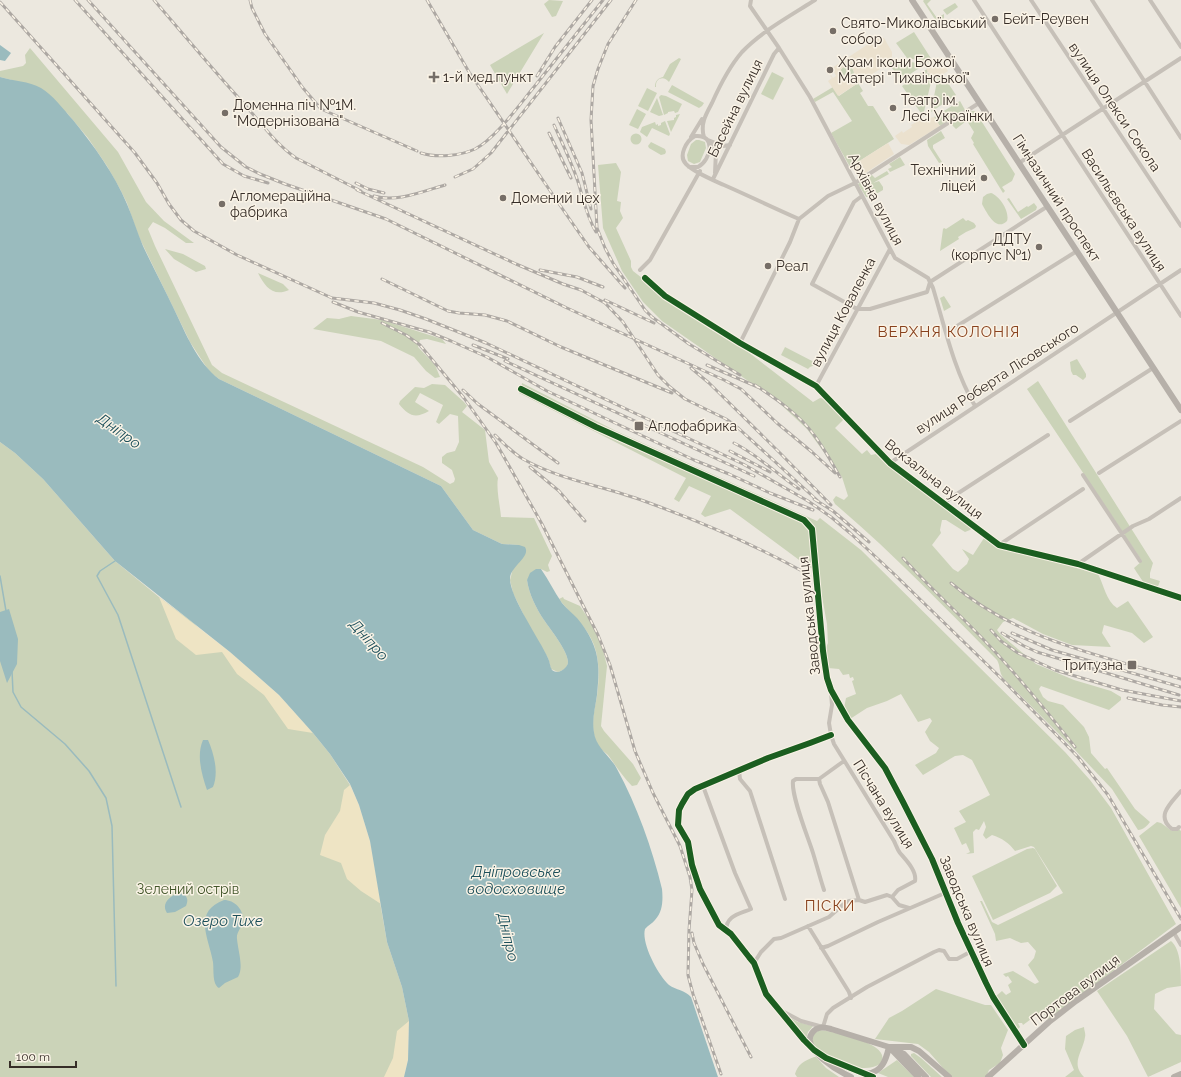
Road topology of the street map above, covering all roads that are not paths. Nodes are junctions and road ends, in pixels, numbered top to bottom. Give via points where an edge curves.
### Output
1 (751, 0) edge
2 (814, 0) edge
3 (912, 0) edge
4 (974, 0) edge
5 (1031, 0) edge
6 (1092, 0) edge
7 (1150, 0) edge
8 (767, 32) junction
9 (1181, 47) edge
10 (779, 48) junction
11 (1181, 58) edge
12 (1144, 82) junction
13 (979, 103) junction
14 (1104, 109) junction
15 (708, 111) junction
16 (1062, 136) junction
17 (1181, 138) edge
18 (707, 141) junction
19 (688, 142) junction
20 (730, 145) junction
21 (705, 162) junction
22 (1019, 163) junction
23 (689, 166) junction
24 (699, 172) junction
25 (713, 179) junction
26 (855, 183) junction
27 (862, 196) junction
28 (1048, 206) junction
29 (799, 220) junction
30 (1181, 226) edge
31 (890, 249) junction
32 (1077, 250) junction
33 (640, 270) dead end
34 (1181, 270) edge
35 (645, 278) dead end
36 (930, 282) junction
37 (1160, 284) junction
38 (857, 309) junction
39 (1117, 312) junction
40 (1181, 316) edge
41 (946, 333) junction
42 (740, 343) junction
43 (1153, 368) junction
44 (816, 386) junction
45 (521, 389) dead end
46 (974, 406) junction
47 (1181, 410) edge
48 (1070, 421) dead end
49 (1181, 422) edge
50 (1048, 435) dead end
51 (890, 463) junction
52 (1099, 473) dead end
53 (1083, 475) dead end
54 (1083, 489) dead end
55 (1181, 498) edge
56 (943, 503) junction
57 (1123, 534) junction
58 (999, 545) junction
59 (1140, 561) dead end
60 (1078, 564) junction
61 (1181, 598) edge
62 (831, 690) junction
63 (831, 735) junction
64 (844, 761) junction
65 (739, 771) junction
66 (819, 779) junction
67 (703, 786) junction
68 (1181, 791) edge
69 (1179, 827) dead end
70 (824, 890) dead end
71 (945, 893) junction
72 (892, 897) junction
73 (784, 899) dead end
74 (859, 900) junction
75 (909, 908) junction
76 (808, 926) junction
77 (1181, 927) edge
78 (726, 931) junction
79 (1174, 933) junction
80 (1181, 944) edge
81 (821, 948) junction
82 (970, 952) junction
83 (754, 964) junction
84 (851, 998) junction
85 (778, 1009) junction
86 (823, 1027) junction
87 (1024, 1044) junction
88 (889, 1047) junction
89 (814, 1050) junction
90 (1181, 1074) edge
91 (870, 1076) edge
92 (851, 1077) edge
93 (918, 1077) edge
94 (926, 1077) edge
95 (948, 1077) edge
96 (988, 1077) edge
97 (1174, 1077) edge

1 - 8 street, Архівна вулиця via 750,6
2 - 8 street
3 - 13 main road, Гімназичний проспект
4 - 16 street, Васильєвська вулиця
5 - 14 street, вулиця Олекси Сокола
6 - 12 street
7 - 9 street
8 - 10 street, Архівна вулиця
8 - 15 street via 742,52 724,77
10 - 20 street, Басейна вулиця
10 - 26 street, Архівна вулиця via 810,97
11 - 12 street
12 - 14 street
12 - 17 street
13 - 22 main road, Гімназичний проспект
13 - 26 street
14 - 16 street
14 - 30 street, вулиця Олекси Сокола
15 - 18 street via 702,127
15 - 19 street
16 - 22 street
16 - 37 street, Васильєвська вулиця
18 - 19 street via 695,136
18 - 20 street via 723,146
18 - 21 street via 710,149
18 - 25 street via 716,151
19 - 23 street via 683,155 685,164
20 - 25 street, Басейна вулиця
21 - 23 street via 698,167
21 - 24 street
22 - 28 main road, Гімназичний проспект
23 - 24 street
24 - 25 street
24 - 33 street via 650,260
25 - 29 street
26 - 27 street, Архівна вулиця
26 - 29 street via 828,196
27 - 31 street, Архівна вулиця
27 - 38 street via 854,202 812,284
28 - 32 main road, Гімназичний проспект
28 - 36 street
29 - 42 street
31 - 36 street, Архівна вулиця via 895,258 921,272
31 - 38 street, вулиця Коваленка
32 - 39 main road, Гімназичний проспект
32 - 41 street
34 - 37 street, вулиця Роберта Лісовського
35 - 42 street, Вокзальна вулиця via 665,296
36 - 38 street via 927,292 870,309
36 - 41 street, Архівна вулиця
37 - 39 street, вулиця Роберта Лісовського
37 - 40 street, Васильєвська вулиця
38 - 44 street, вулиця Коваленка
39 - 43 main road, Гімназичний проспект
39 - 46 street, вулиця Роберта Лісовського
41 - 46 street, Архівна вулиця via 960,378
42 - 44 street, Вокзальна вулиця
43 - 47 main road, Гімназичний проспект
43 - 48 street
44 - 51 street, Вокзальна вулиця
45 - 62 street, Заводська вулиця via 596,427 804,520 812,530 823,651
46 - 51 street, вулиця Роберта Лісовського
49 - 52 street
50 - 56 street
51 - 56 street, Вокзальна вулиця
53 - 57 street
54 - 58 street
55 - 57 street
56 - 58 street, Вокзальна вулиця
57 - 59 street
57 - 60 street
58 - 60 street, Вокзальна вулиця
60 - 61 street, Вокзальна вулиця
62 - 63 street, Пісчана вулиця
62 - 71 street, Заводська вулиця via 848,720 885,768 932,858
63 - 64 street, Пісчана вулиця
63 - 65 street
64 - 66 street
64 - 72 street, Пісчана вулиця via 915,876 914,882 898,890
65 - 67 street
65 - 73 street via 740,779 750,791
66 - 70 street via 796,779 792,785
66 - 74 street
67 - 78 street via 751,909 729,919
67 - 78 street via 688,794 679,810 678,825 688,842 700,889 719,925
68 - 69 street via 1164,813 1166,825 1172,829
71 - 75 street
71 - 82 street, Заводська вулиця
72 - 74 street via 887,895 864,902
72 - 75 street via 899,905
74 - 76 street via 845,903 829,917
75 - 81 street
76 - 81 street
76 - 83 street via 774,939 761,952
77 - 79 main road, Портова вулиця
78 - 83 street
79 - 80 street
79 - 87 main road, Портова вулиця via 1076,1001
81 - 84 street
82 - 84 street via 952,960 944,951 939,950
82 - 87 street, Заводська вулиця via 993,997
83 - 85 street via 766,994
84 - 86 street via 829,1010
85 - 86 street via 801,1021
85 - 89 street
86 - 88 main road
86 - 89 main road via 818,1028 809,1039
87 - 96 main road, Портова вулиця
88 - 91 main road via 884,1064
88 - 93 main road
88 - 94 main road via 904,1054
88 - 95 main road via 911,1047 920,1051
89 - 91 main road via 835,1063
89 - 92 main road via 834,1069
90 - 97 main road

